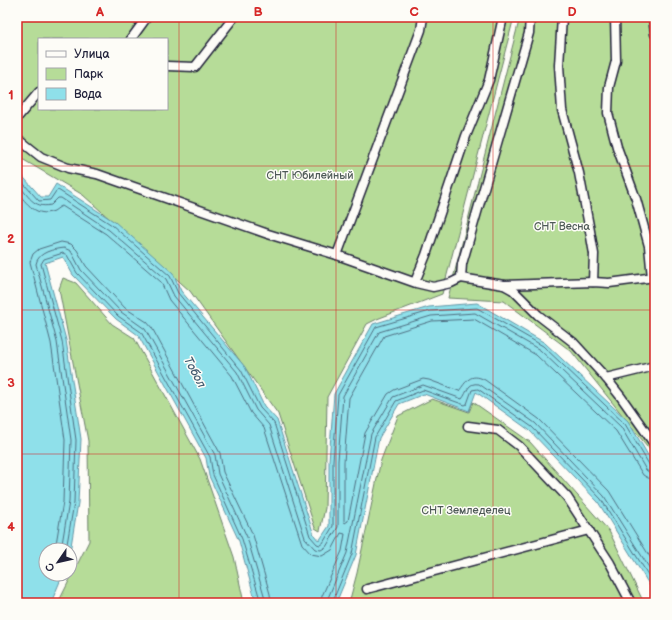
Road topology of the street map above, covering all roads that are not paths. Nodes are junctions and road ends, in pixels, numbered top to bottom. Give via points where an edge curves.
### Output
1 (147, 17) edge
2 (234, 17) edge
3 (423, 17) edge
4 (504, 17) edge
5 (530, 17) edge
6 (562, 17) edge
7 (615, 17) edge
8 (653, 17) edge
9 (655, 34) edge
10 (132, 38) edge
11 (168, 66) edge
12 (38, 93) edge
13 (17, 118) edge
14 (17, 138) edge
15 (337, 255) junction
16 (653, 277) edge
17 (461, 278) junction
18 (414, 282) junction
19 (593, 282) junction
20 (504, 285) junction
21 (655, 366) edge
22 (606, 378) junction
23 (468, 426) dead end
24 (655, 445) edge
25 (589, 530) junction
26 (367, 589) dead end
27 (628, 602) edge

1 - 10 street
2 - 11 street via 195,67
3 - 15 street via 422,30
4 - 18 street via 489,80 466,136 426,255
5 - 17 street via 529,33 462,264
6 - 19 street via 558,65 562,110 590,231 594,254
7 - 16 street via 616,61 609,87 608,113 649,246
8 - 9 street
12 - 13 street
14 - 15 street via 41,157 68,168 97,174 268,234
15 - 18 street
16 - 19 street via 609,284
17 - 18 street via 433,288
17 - 20 street
19 - 20 street
20 - 22 street via 572,342
21 - 22 street
22 - 24 street
23 - 25 street via 498,430 519,446 567,497
25 - 26 street
25 - 27 street via 610,563

